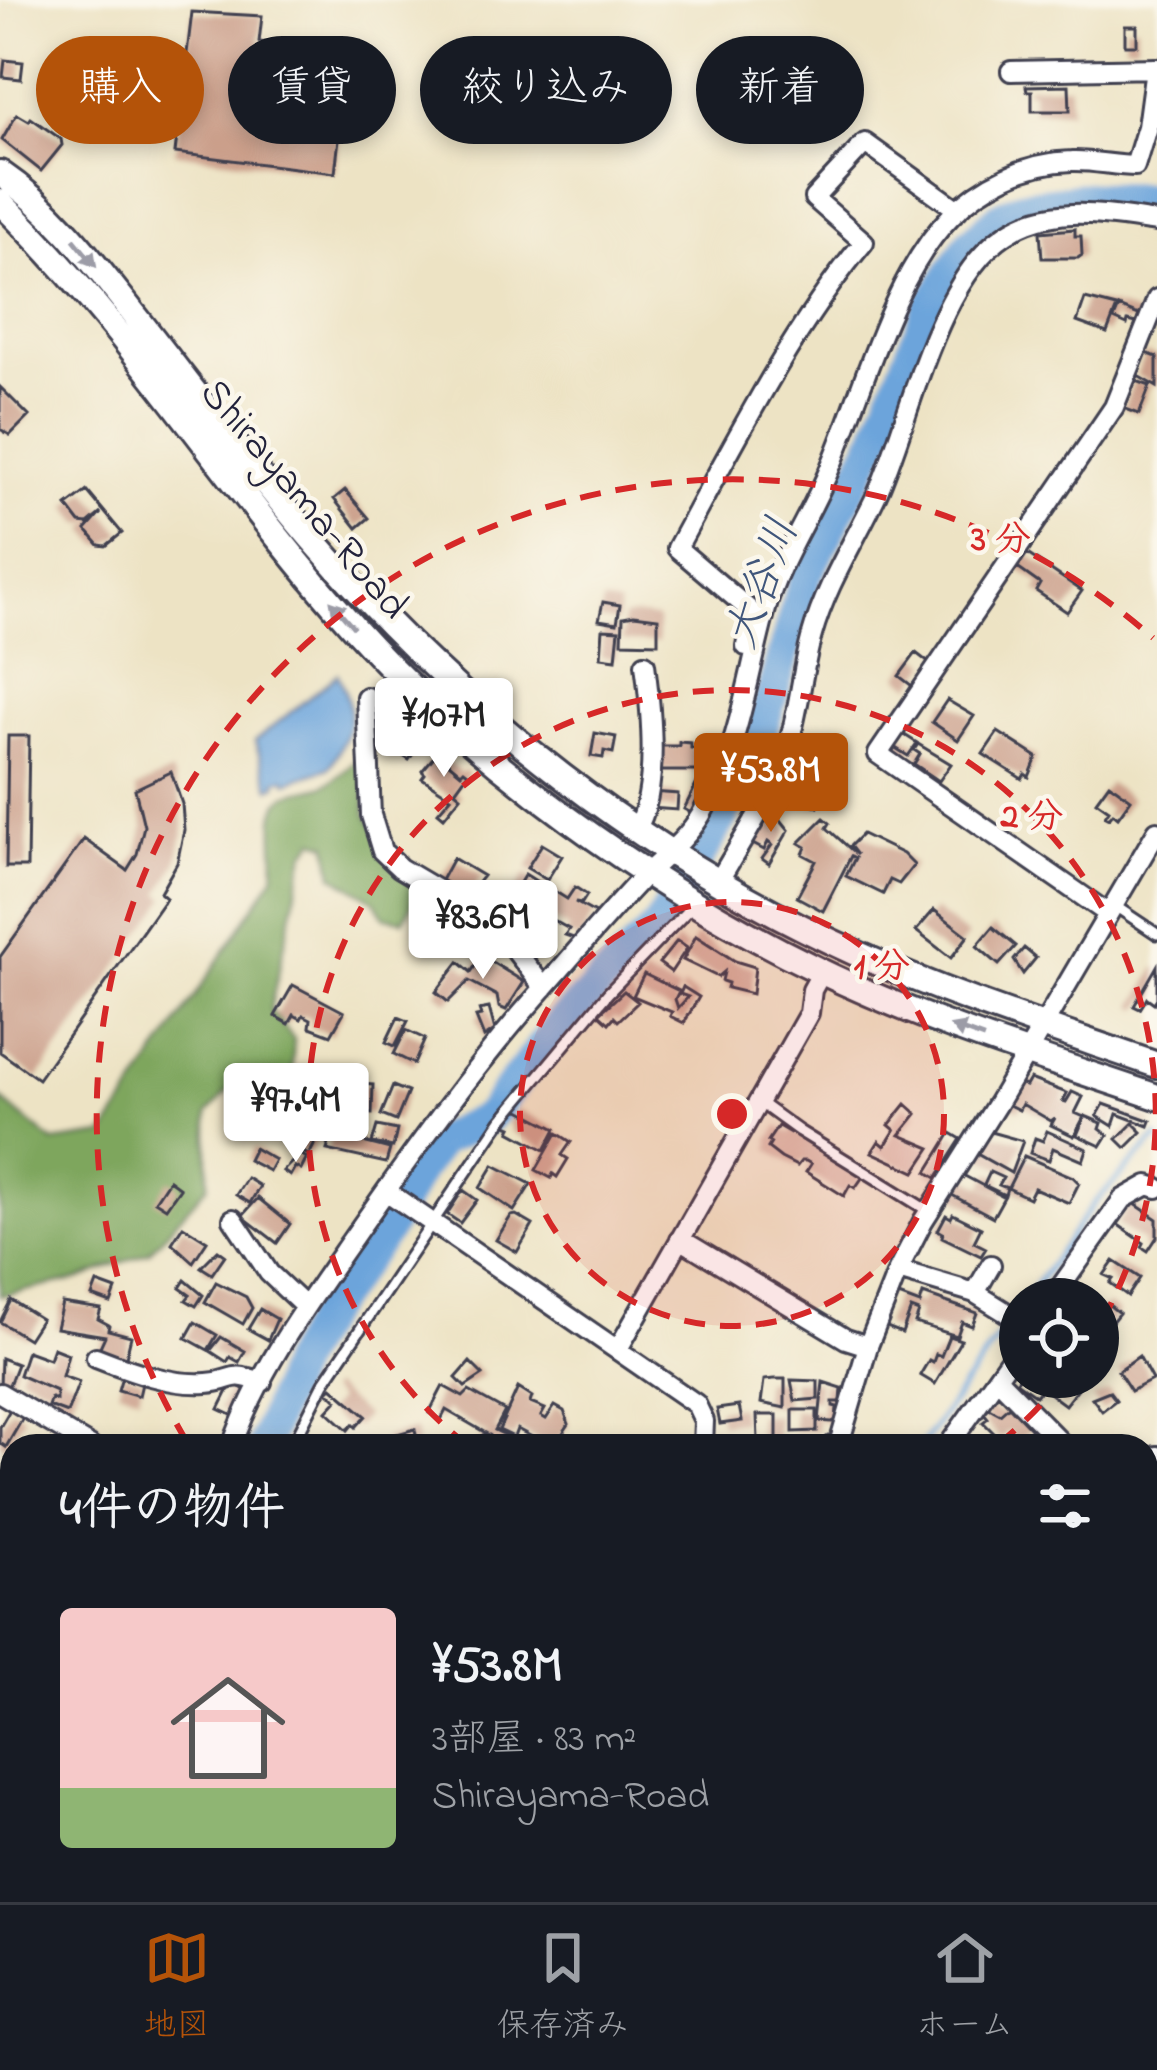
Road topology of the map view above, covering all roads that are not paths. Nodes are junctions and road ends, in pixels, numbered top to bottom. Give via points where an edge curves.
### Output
1 (1156, 68) edge
2 (1011, 71) dead end
3 (0, 173) edge
4 (0, 202) edge
5 (958, 210) junction
6 (1157, 222) edge
7 (1157, 298) edge
8 (645, 664) dead end
9 (366, 697) dead end
10 (747, 698) junction
11 (636, 830) junction
12 (1157, 831) edge
13 (673, 854) junction
14 (1147, 866) edge
15 (651, 875) junction
16 (714, 880) junction
17 (693, 902) junction
18 (1109, 909) junction
19 (1157, 934) edge
20 (822, 972) junction
21 (544, 988) junction
22 (1041, 1025) junction
23 (1027, 1053) junction
24 (1157, 1065) edge
25 (1157, 1097) edge
26 (759, 1102) junction
27 (1157, 1188) edge
28 (389, 1193) junction
29 (930, 1212) junction
30 (233, 1219) dead end
31 (430, 1221) junction
32 (680, 1239) junction
33 (991, 1265) dead end
34 (898, 1270) junction
35 (1067, 1278) edge
36 (975, 1293) junction
37 (305, 1307) junction
38 (999, 1308) edge
39 (868, 1346) junction
40 (618, 1349) junction
41 (96, 1357) dead end
42 (999, 1375) edge
43 (997, 1378) junction
44 (262, 1382) junction
45 (0, 1393) edge
46 (70, 1434) edge
47 (238, 1434) edge
48 (298, 1434) edge
49 (703, 1434) edge
50 (840, 1434) edge
51 (957, 1434) edge
52 (1052, 1434) edge

1 - 2 street
1 - 5 street via 1135,166 1042,164
3 -> 11 street, Shirayama-Road via 69,233 376,611 494,722
15 -> 4 street, Shirayama-Road via 486,754 356,630 68,271
5 - 10 street via 881,330 830,469 767,604
5 - 10 street via 865,143 814,197 864,242 837,274 676,548 752,612 742,674
6 - 16 street via 1069,213 1038,218 1004,235 974,266 930,345 878,492 812,632 785,756
7 - 18 street via 1114,407 878,754
8 - 11 street via 652,718 646,812
9 - 21 street via 371,815 382,851 495,924
10 - 13 street via 738,736
11 - 13 street, Shirayama-Road
12 - 14 street
13 - 15 street
13 - 16 street, Shirayama-Road
14 - 18 street
15 - 17 street, Shirayama-Road
15 - 21 street
16 - 22 street, Shirayama-Road via 858,954
17 - 20 street, Shirayama-Road
17 - 31 lane via 501,1120
18 - 19 lane
18 - 22 street
23 -> 20 street, Shirayama-Road
20 - 26 street via 809,1013
21 - 28 street
22 - 23 street
22 - 24 street, Shirayama-Road
23 - 25 street, Shirayama-Road
23 - 29 street
26 - 29 lane
26 - 32 street
27 - 35 street via 1123,1199
28 - 31 street
28 - 37 street
29 - 34 street
30 - 37 street via 269,1273
31 - 40 street
31 - 48 lane
32 - 39 street
32 - 40 street
33 - 36 street
34 - 36 street
34 - 39 street
36 - 38 street
37 - 44 street
39 - 50 street
40 - 49 street via 696,1404
41 - 44 street via 137,1374 208,1383 236,1374
42 - 43 street
43 - 51 street
43 - 52 street
44 - 47 street
45 - 46 street

